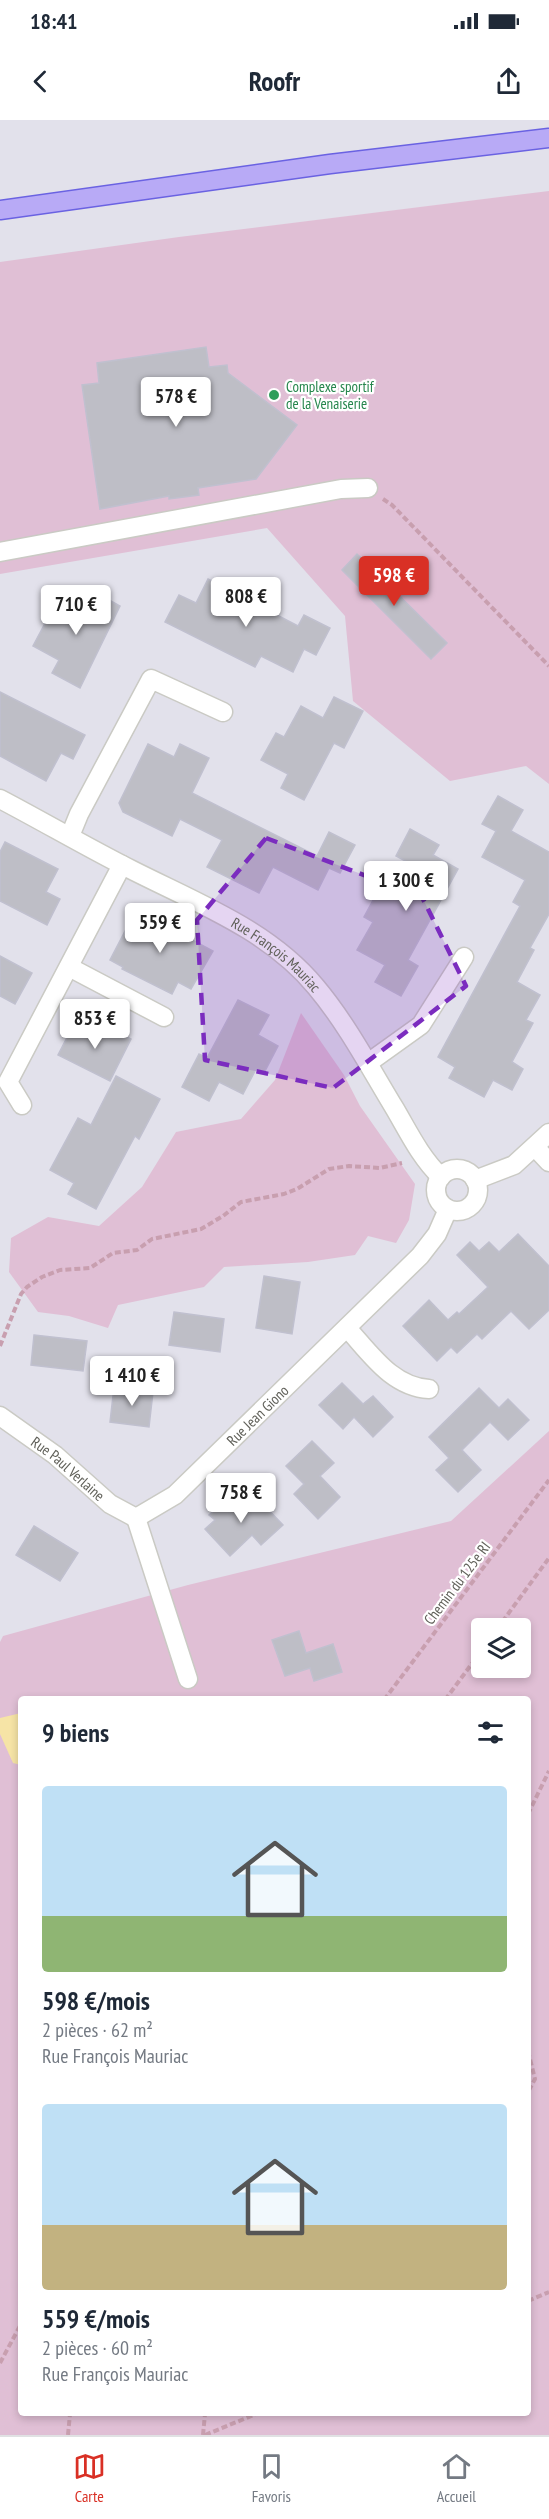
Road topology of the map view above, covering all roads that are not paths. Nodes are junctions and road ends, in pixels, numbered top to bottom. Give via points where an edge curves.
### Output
1 (549, 138) edge
2 (0, 210) edge
3 (368, 488) road end
4 (0, 552) edge
5 (223, 712) dead end
6 (0, 799) edge
7 (70, 836) junction
8 (122, 865) junction
9 (464, 957) dead end
10 (69, 967) junction
11 (164, 1017) dead end
12 (368, 1063) junction
13 (22, 1106) dead end
14 (549, 1133) edge
15 (535, 1147) junction
16 (549, 1162) edge
17 (441, 1177) junction
18 (475, 1180) junction
19 (448, 1209) junction
20 (346, 1328) junction
21 (429, 1389) dead end
22 (0, 1416) edge
23 (136, 1518) junction
24 (188, 1679) dead end

1 - 2 main road
3 - 4 street via 341,489
5 - 7 street via 151,679
6 - 7 street, Rue François Mauriac
7 - 8 street, Rue François Mauriac
8 - 10 street
8 - 12 street, Rue François Mauriac via 239,924 273,947 315,986
9 - 12 street via 421,1025
10 - 11 street
10 - 13 street via 8,1082
12 - 17 street, Rue François Mauriac via 420,1152
14 - 15 street
15 - 16 street
15 - 18 street via 508,1169
17 - 18 street via 461,1170
17 - 19 street via 436,1186 437,1196
18 - 19 street via 477,1195 472,1204 459,1211
19 - 20 street, Rue Jean Giono via 427,1249
20 - 21 street via 395,1378
20 - 23 street, Rue Jean Giono via 175,1496
22 - 23 street, Rue Paul Verlaine via 55,1455 110,1504
23 - 24 street

